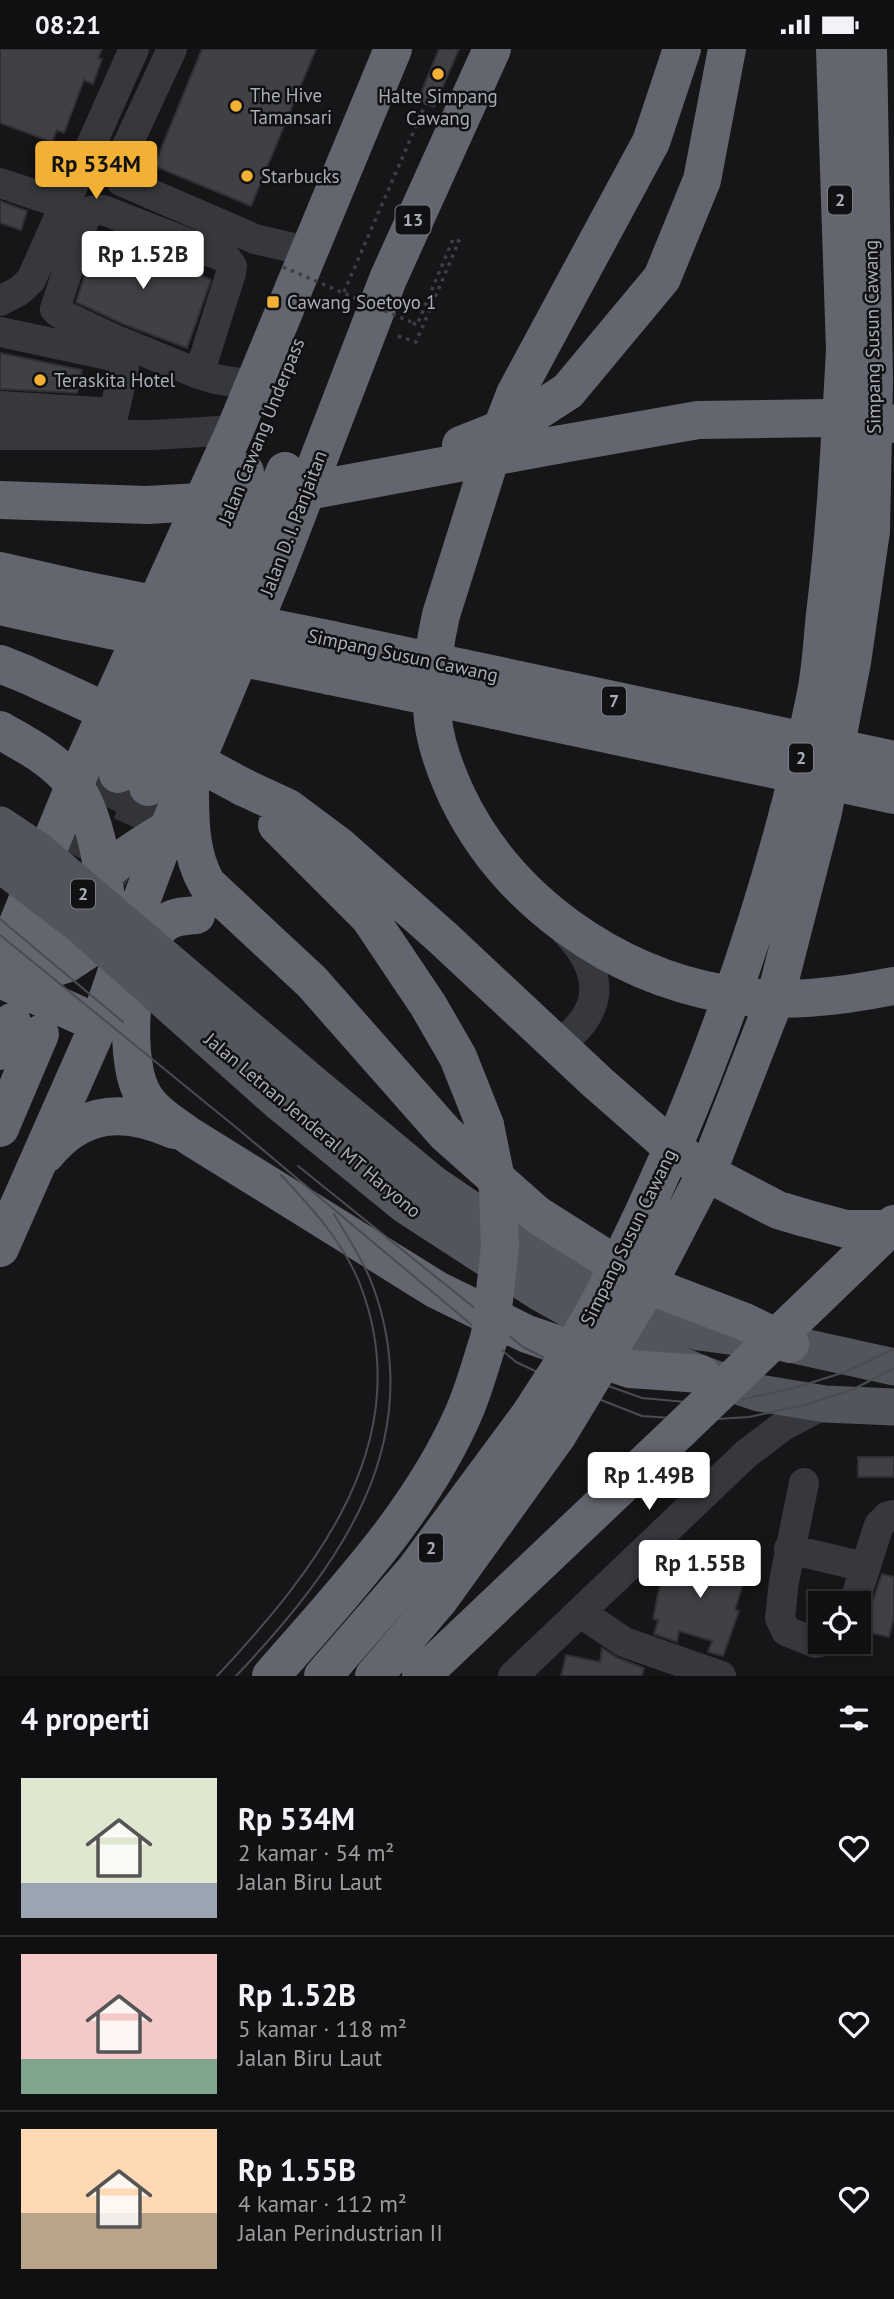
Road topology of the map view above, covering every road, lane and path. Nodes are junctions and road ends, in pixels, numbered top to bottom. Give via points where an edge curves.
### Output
1 (134, 49) edge
2 (172, 49) edge
3 (492, 49) edge
4 (682, 49) edge
5 (727, 49) edge
6 (835, 49) edge
7 (868, 49) edge
8 (397, 51) edge
9 (426, 103) dead end
10 (0, 183) edge
11 (66, 205) junction
12 (295, 259) junction
13 (46, 283) junction
14 (344, 292) junction
15 (0, 301) edge
16 (0, 332) edge
17 (362, 344) junction
18 (200, 374) junction
19 (252, 385) junction
20 (0, 406) edge
21 (894, 424) edge
22 (234, 429) junction
23 (0, 435) edge
24 (374, 478) junction
25 (0, 500) edge
26 (0, 571) edge
27 (75, 605) junction
28 (0, 606) edge
29 (331, 658) junction
30 (13, 669) edge
31 (124, 676) junction
32 (7, 734) edge
33 (894, 760) edge
34 (138, 787) junction
35 (243, 787) junction
36 (894, 796) edge
37 (0, 825) edge
38 (0, 863) edge
39 (103, 874) junction
40 (530, 895) junction
41 (0, 899) edge
42 (196, 915) junction
43 (246, 922) junction
44 (121, 927) junction
45 (282, 952) junction
46 (1, 967) edge
47 (894, 986) edge
48 (103, 1012) junction
49 (17, 1036) edge
50 (558, 1047) junction
51 (0, 1128) edge
52 (191, 1137) junction
53 (33, 1169) junction
54 (0, 1210) edge
55 (894, 1226) edge
56 (0, 1248) edge
57 (790, 1344) junction
58 (894, 1367) edge
59 (701, 1374) junction
60 (825, 1404) junction
61 (894, 1408) edge
62 (544, 1424) junction
63 (804, 1483) dead end
64 (894, 1515) edge
65 (789, 1549) junction
66 (865, 1567) junction
67 (858, 1591) edge
68 (581, 1613) junction
69 (808, 1640) edge
70 (271, 1676) edge
71 (323, 1676) edge
72 (374, 1676) edge
73 (421, 1676) edge
74 (513, 1676) edge
75 (722, 1676) edge

1 - 11 street
2 - 12 street via 120,160 121,181
3 - 17 highway, 13
4 - 40 highway via 651,142 515,394 487,469 435,641 433,722 443,761 466,814 496,858
5 - 24 highway, bridge via 702,180 662,278 568,391 522,421
6 - 62 highway, Simpang Susun Cawang / 2, bridge via 845,350 836,529 816,696 760,912 733,995 673,1149
7 - 62 highway, Simpang Susun Cawang / 2, bridge via 874,379 871,531 823,813 775,999 711,1163 644,1291
8 - 12 highway
8 - 34 highway, Jalan Cawang Underpass via 241,481
9 - 14 path
10 - 11 street
11 - 13 street
12 - 14 path, bridge
12 - 19 highway
13 - 15 street
13 - 18 street via 59,313
13 - 18 street via 91,211 103,210 226,258 231,273
14 - 17 path, bridge via 416,325 453,239 459,241 416,342
16 - 20 street via 108,355 121,360 124,369 114,413
17 - 34 highway, Jalan Cawang Underpass via 289,464 224,618
17 - 43 highway via 349,432 339,466 218,773 205,818 212,863
18 - 19 street
19 - 22 highway
21 - 24 highway, bridge via 829,418 698,420
22 - 23 street via 152,435
22 - 31 highway
24 - 25 highway, bridge via 254,499 147,505
26 - 27 highway, Simpang Susun Cawang / 7
27 - 28 highway, Simpang Susun Cawang / 7
27 - 29 highway, Simpang Susun Cawang / 7, bridge
29 - 33 highway, Simpang Susun Cawang / 7, bridge via 397,654
29 - 36 highway, Simpang Susun Cawang / 7, bridge via 408,692
30 - 35 highway, bridge via 88,703
31 - 32 highway via 96,716 74,733 46,742
31 - 34 highway
32 - 34 highway via 44,757
32 - 41 highway via 41,775 48,817 30,868
34 - 39 highway, 2 via 135,849
34 - 39 highway via 89,817
34 - 43 highway via 190,820 199,866 212,891
34 - 44 highway
34 - 46 highway
35 - 50 highway via 288,808 339,846
35 - 70 highway, bridge via 369,917 458,1057 485,1125 498,1189 500,1247 490,1335 465,1410 435,1469 346,1591
37 - 57 main road, Jalan Letnan Jenderal MT Haryono, bridge via 39,851 432,1182 561,1271 620,1301 699,1332
38 - 59 main road, Jalan Letnan Jenderal MT Haryono, bridge via 80,925 280,1103 405,1205 539,1292 616,1335
39 - 44 highway
39 - 46 highway, 2 via 38,944
40 - 47 highway via 618,959 702,990 797,999
40 - 50 street via 584,952 591,966 594,983 588,1014
42 - 44 highway via 165,911
42 - 45 highway via 235,923
42 - 52 highway via 175,917 156,931 136,981 131,1018 132,1056 140,1089 159,1114
43 - 45 highway
44 - 46 highway via 65,964 44,971
44 - 48 highway
45 - 57 highway via 445,1133 536,1214 648,1285
46 - 48 highway
48 - 53 highway
48 - 54 street via 63,1070
49 - 51 highway
50 - 55 highway via 670,1146 748,1195 778,1210 846,1229
52 - 53 highway via 146,1120 95,1119 64,1133
52 - 59 highway via 437,1290 527,1333 630,1369
53 - 56 highway
55 - 73 highway, bridge
57 - 58 main road, Jalan Letnan Jenderal MT Haryono
59 - 60 main road, Jalan Letnan Jenderal MT Haryono via 759,1393
60 - 61 main road, Jalan Letnan Jenderal MT Haryono
60 - 68 street via 783,1426 746,1454
62 - 71 highway, Simpang Susun Cawang / 2
62 - 72 highway, Simpang Susun Cawang / 2 via 439,1599
63 - 65 street
64 - 66 street via 879,1525
65 - 66 street
65 - 69 street via 780,1618 786,1631
66 - 67 street
68 - 74 street
68 - 75 street via 624,1642

